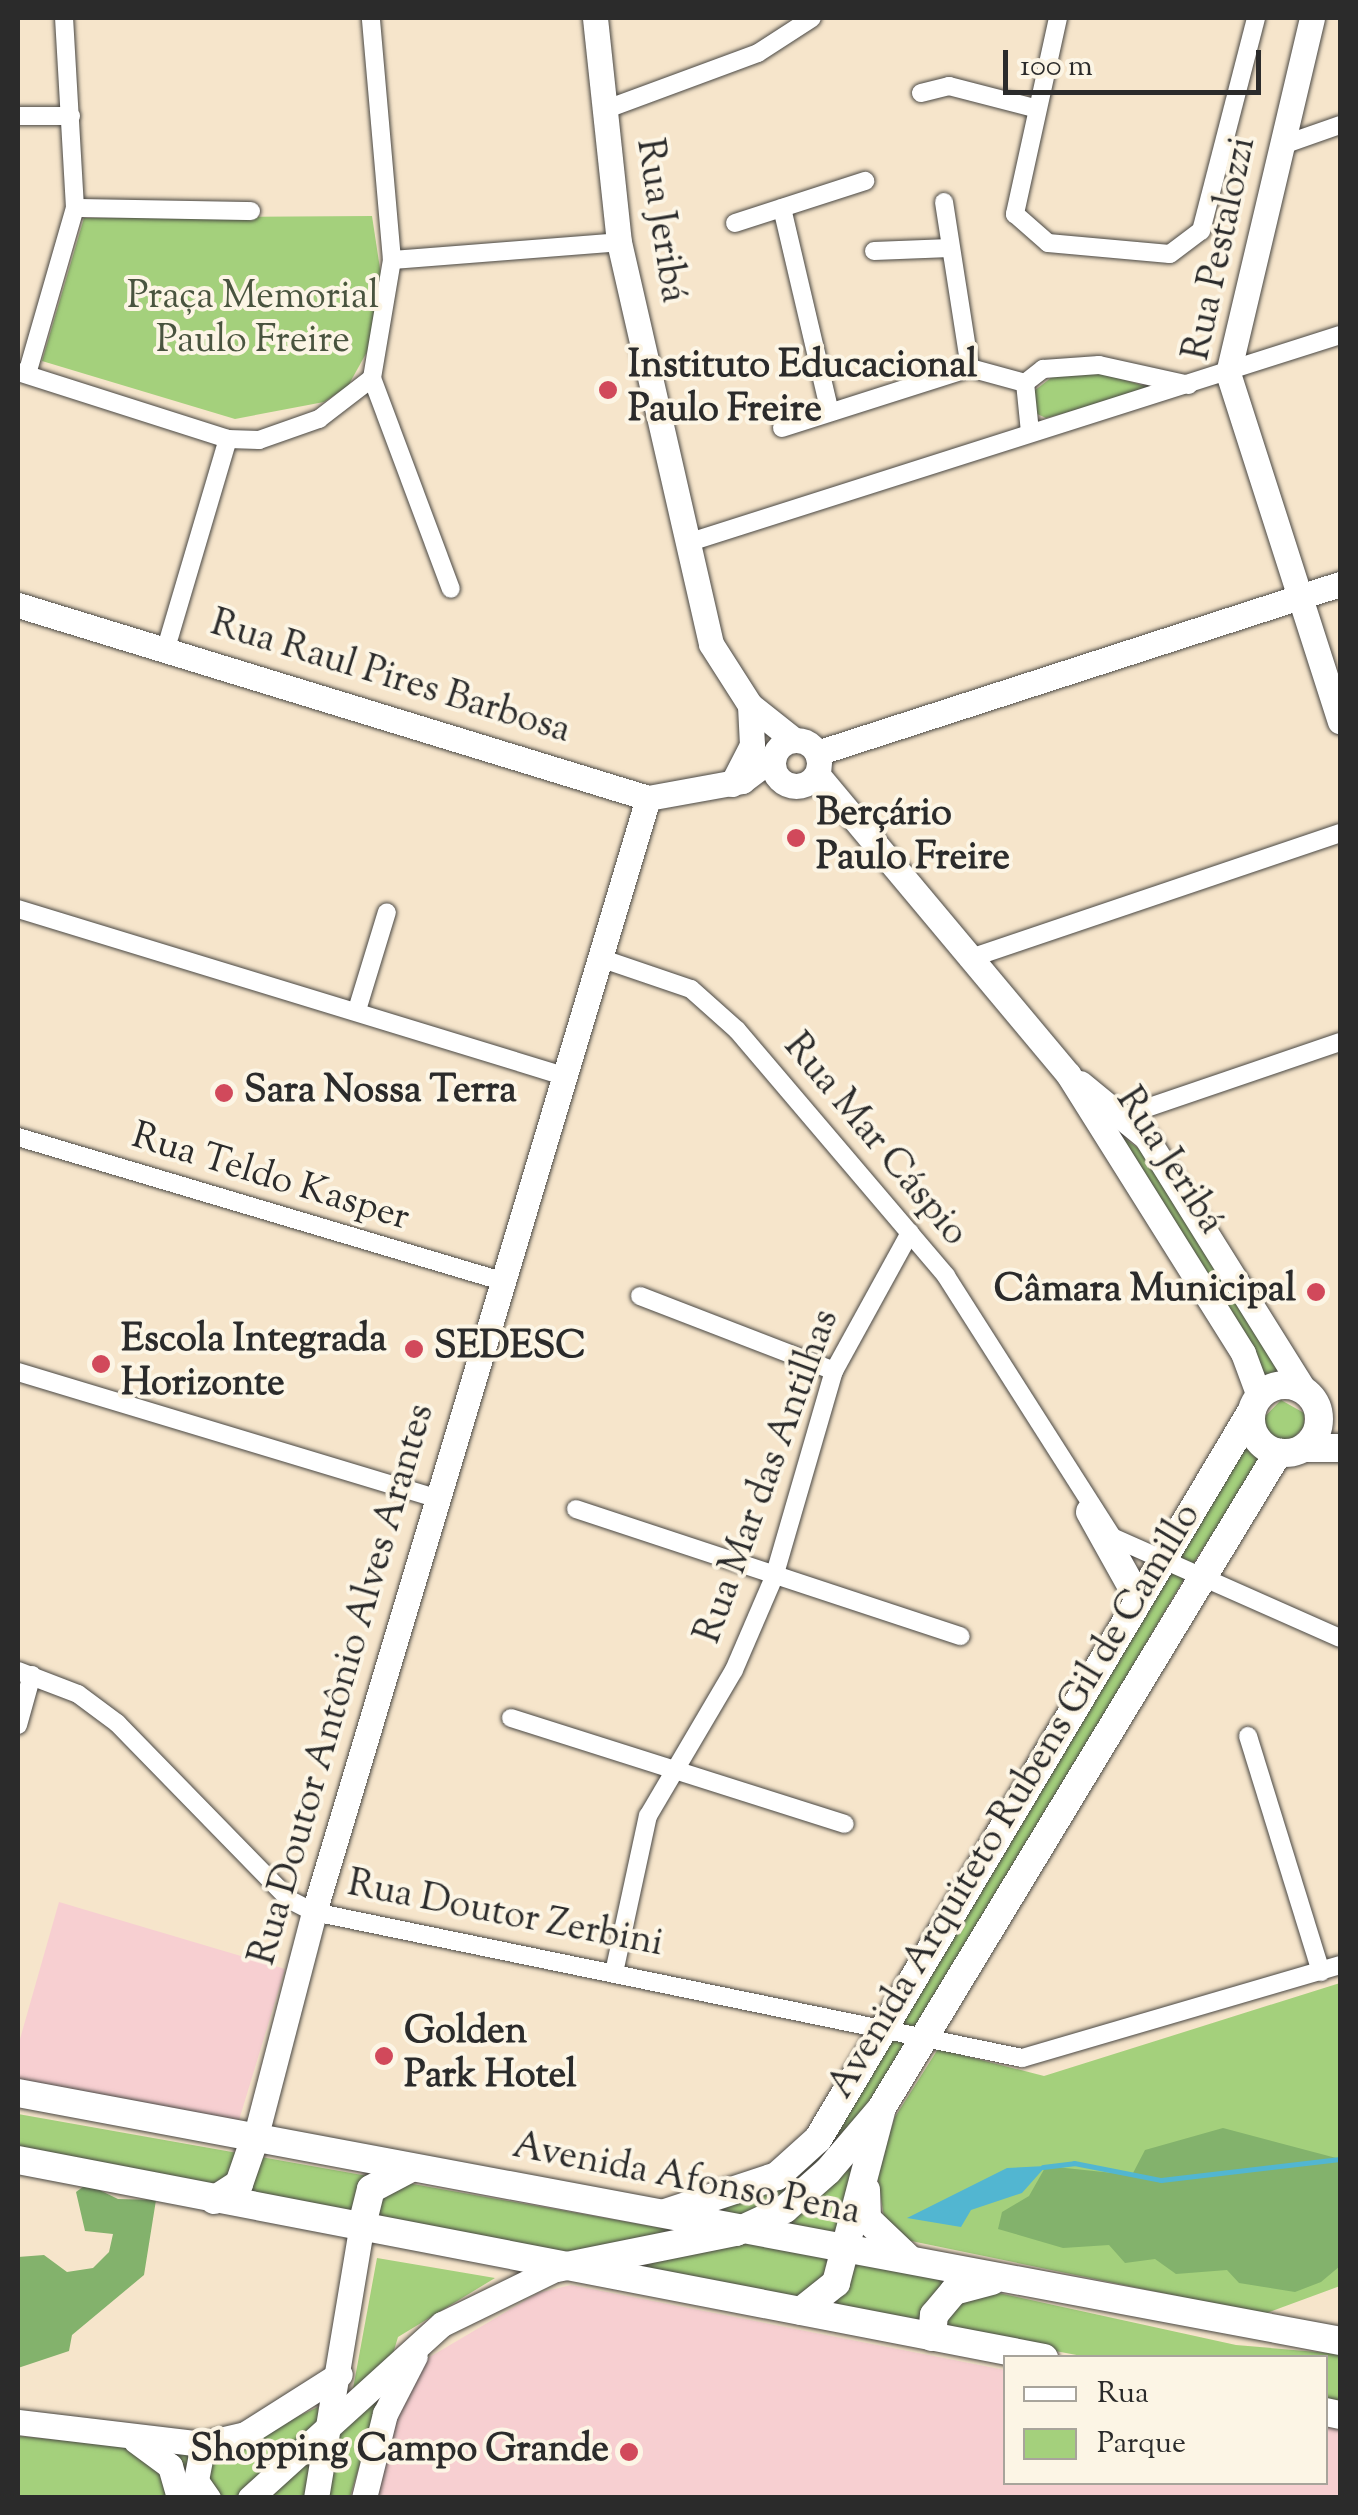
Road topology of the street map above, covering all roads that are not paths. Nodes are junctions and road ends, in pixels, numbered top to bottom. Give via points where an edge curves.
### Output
1 (64, 18) edge
2 (370, 18) edge
3 (595, 18) edge
4 (811, 18) edge
5 (1058, 18) edge
6 (1256, 18) edge
7 (1312, 18) edge
8 (921, 92) dead end
9 (1034, 108) junction
10 (604, 110) junction
11 (18, 116) edge
12 (71, 116) junction
13 (1340, 124) edge
14 (1280, 146) junction
15 (864, 181) dead end
16 (944, 202) dead end
17 (75, 208) junction
18 (782, 208) junction
19 (251, 211) dead end
20 (735, 223) dead end
21 (619, 242) junction
22 (950, 248) junction
23 (874, 252) dead end
24 (392, 260) junction
25 (1340, 335) edge
26 (970, 368) junction
27 (22, 373) edge
28 (1228, 374) junction
29 (372, 378) junction
30 (1025, 383) junction
31 (1190, 385) junction
32 (828, 409) junction
33 (782, 428) dead end
34 (1030, 432) junction
35 (228, 439) junction
36 (687, 542) junction
37 (1340, 584) edge
38 (451, 589) dead end
39 (1299, 598) junction
40 (18, 605) edge
41 (166, 648) junction
42 (754, 709) junction
43 (1340, 721) edge
44 (781, 750) junction
45 (804, 774) junction
46 (737, 783) junction
47 (648, 798) junction
48 (1340, 833) edge
49 (18, 908) edge
50 (388, 912) dead end
51 (600, 958) junction
52 (968, 959) junction
53 (356, 1010) junction
54 (1340, 1042) edge
55 (564, 1076) junction
56 (1112, 1120) junction
57 (18, 1137) edge
58 (910, 1233) junction
59 (505, 1282) junction
60 (640, 1296) dead end
61 (834, 1371) junction
62 (18, 1372) edge
63 (1320, 1399) edge
64 (1255, 1404) junction
65 (1340, 1448) edge
66 (1291, 1451) junction
67 (436, 1498) junction
68 (576, 1509) dead end
69 (1090, 1512) junction
70 (1158, 1561) junction
71 (774, 1577) junction
72 (1195, 1577) junction
73 (1138, 1596) junction
74 (962, 1636) dead end
75 (1340, 1638) edge
76 (25, 1673) edge
77 (511, 1718) dead end
78 (18, 1724) edge
79 (1248, 1736) dead end
80 (678, 1764) junction
81 (845, 1824) dead end
82 (314, 1912) junction
83 (1340, 1965) edge
84 (614, 1968) junction
85 (1321, 1972) junction
86 (888, 2026) junction
87 (925, 2032) junction
88 (18, 2093) edge
89 (882, 2108) junction
90 (256, 2135) junction
91 (18, 2160) edge
92 (412, 2168) junction
93 (867, 2171) junction
94 (214, 2200) junction
95 (653, 2215) junction
96 (361, 2229) junction
97 (736, 2232) junction
98 (847, 2250) junction
99 (910, 2260) junction
100 (557, 2268) junction
101 (1023, 2281) junction
102 (801, 2311) junction
103 (428, 2335) junction
104 (932, 2337) junction
105 (1340, 2341) edge
106 (1028, 2355) edge
107 (340, 2374) junction
108 (18, 2422) edge
109 (129, 2437) junction
110 (325, 2438) junction
111 (203, 2444) junction
112 (178, 2498) edge
113 (208, 2498) edge
114 (250, 2498) edge
115 (316, 2498) edge
116 (364, 2498) edge

1 - 12 street
2 - 24 street
3 - 10 street, Rua Jeribá
4 - 10 street via 758,53
5 - 9 street
6 - 9 street via 1201,231 1185,249 1048,243 1024,226 1013,197
7 - 14 street, Rua Pestalozzi
8 - 9 street via 949,86
10 - 21 street, Rua Jeribá
11 - 12 street
12 - 17 street
13 - 14 street
14 - 28 street, Rua Pestalozzi
15 - 18 street
16 - 22 street
17 - 19 street
17 - 27 street
18 - 20 street
18 - 32 street
21 - 24 street
21 - 36 street, Rua Jeribá
22 - 23 street
22 - 26 street
24 - 29 street
25 - 28 street
26 - 30 street
26 - 32 street
27 - 35 street
28 - 31 street
28 - 39 street, Rua Pestalozzi
29 - 35 street via 288,434
29 - 38 street
30 - 31 street via 1043,370 1099,365
30 - 34 street
31 - 34 street
32 - 33 street
34 - 36 street
35 - 41 street
36 - 42 street, Rua Jeribá via 712,644
37 - 39 street, Rua Raul Pires Barbosa
39 - 43 street, Rua Pestalozzi
39 - 45 street, Rua Raul Pires Barbosa
40 - 41 street, Rua Raul Pires Barbosa
41 - 47 street, Rua Raul Pires Barbosa
42 - 44 street, Rua Jeribá
42 - 46 street via 752,744
44 - 45 street, Rua Jeribá
44 - 45 street
44 - 46 street, Rua Raul Pires Barbosa
45 - 46 street, Rua Raul Pires Barbosa
45 - 52 street, Rua Jeribá
46 - 47 street, Rua Raul Pires Barbosa
47 - 51 street, Rua Doutor Antônio Alves Arantes
48 - 52 street
49 - 53 street
50 - 53 street
51 - 55 street, Rua Doutor Antônio Alves Arantes
51 - 58 street, Rua Mar Cáspio via 691,989
52 - 56 street, Rua Jeribá
53 - 55 street
54 - 56 street
55 - 59 street, Rua Doutor Antônio Alves Arantes
56 - 63 street, Rua Jeribá via 1184,1190
56 - 64 street, Rua Jeribá via 1243,1352
57 - 59 street, Rua Teldo Kasper
58 - 61 street, Rua Mar das Antilhas
58 - 69 street, Rua Mar Cáspio via 975,1318
59 - 67 street, Rua Doutor Antônio Alves Arantes
60 - 61 street
61 - 71 street, Rua Mar das Antilhas
62 - 67 street
63 - 64 main road via 1292,1385
63 - 66 main road via 1319,1426
64 - 66 main road via 1256,1438
64 - 70 main road, Avenida Arquiteto Rubens Gil de Camillo
65 - 66 main road
66 - 72 main road, Avenida Arquiteto Rubens Gil de Camillo
67 - 82 street, Rua Doutor Antônio Alves Arantes
68 - 71 street
69 - 70 street, Rua Mar Cáspio via 1126,1547
69 - 73 main road
70 - 72 street, Rua Mar Cáspio
70 - 73 main road, Avenida Arquiteto Rubens Gil de Camillo
71 - 74 street
71 - 80 street, Rua Mar das Antilhas
72 - 75 street, Rua Mar Cáspio
72 - 87 main road, Avenida Arquiteto Rubens Gil de Camillo
73 - 86 main road, Avenida Arquiteto Rubens Gil de Camillo
76 - 78 street
76 - 82 street, Rua Doutor Zerbini via 117,1723 290,1900
77 - 80 street
79 - 85 street
80 - 81 street
80 - 84 street, Rua Mar das Antilhas via 637,1848
82 - 84 street, Rua Doutor Zerbini
82 - 90 street, Rua Doutor Antônio Alves Arantes
83 - 85 street, Rua Doutor Zerbini
84 - 86 street, Rua Doutor Zerbini
85 - 87 street, Rua Doutor Zerbini via 1042,2058
86 - 87 street, Rua Doutor Zerbini
86 - 95 main road, Avenida Arquiteto Rubens Gil de Camillo via 818,2138 778,2176
87 - 89 main road, Avenida Arquiteto Rubens Gil de Camillo
88 - 90 main road, Avenida Afonso Pena
89 - 93 main road
89 - 97 main road, Avenida Arquiteto Rubens Gil de Camillo via 808,2191
90 - 92 main road, Avenida Afonso Pena
90 - 94 main road via 239,2184
91 - 94 main road
92 - 95 main road, Avenida Afonso Pena
92 - 96 main road via 377,2182
93 - 98 main road
93 - 99 main road via 867,2219
94 - 96 main road
95 - 97 main road, Avenida Afonso Pena
96 - 100 main road
96 - 107 street
97 - 98 main road, Avenida Afonso Pena
97 - 100 main road, Avenida Arquiteto Rubens Gil de Camillo
98 - 99 main road, Avenida Afonso Pena
98 - 102 main road via 832,2292
99 - 101 main road, Avenida Afonso Pena
100 - 102 main road
100 - 103 street, Avenida Arquiteto Rubens Gil de Camillo
101 - 104 main road via 954,2290 934,2315
101 - 105 main road, Avenida Afonso Pena
102 - 104 main road
103 - 110 street, Avenida Arquiteto Rubens Gil de Camillo
103 - 116 street via 385,2414
104 - 106 main road
107 - 110 street
107 - 111 street via 245,2434
108 - 109 street
109 - 111 street
109 - 112 street via 170,2466
110 - 114 street, Avenida Arquiteto Rubens Gil de Camillo
110 - 115 street
111 - 113 street via 196,2481

